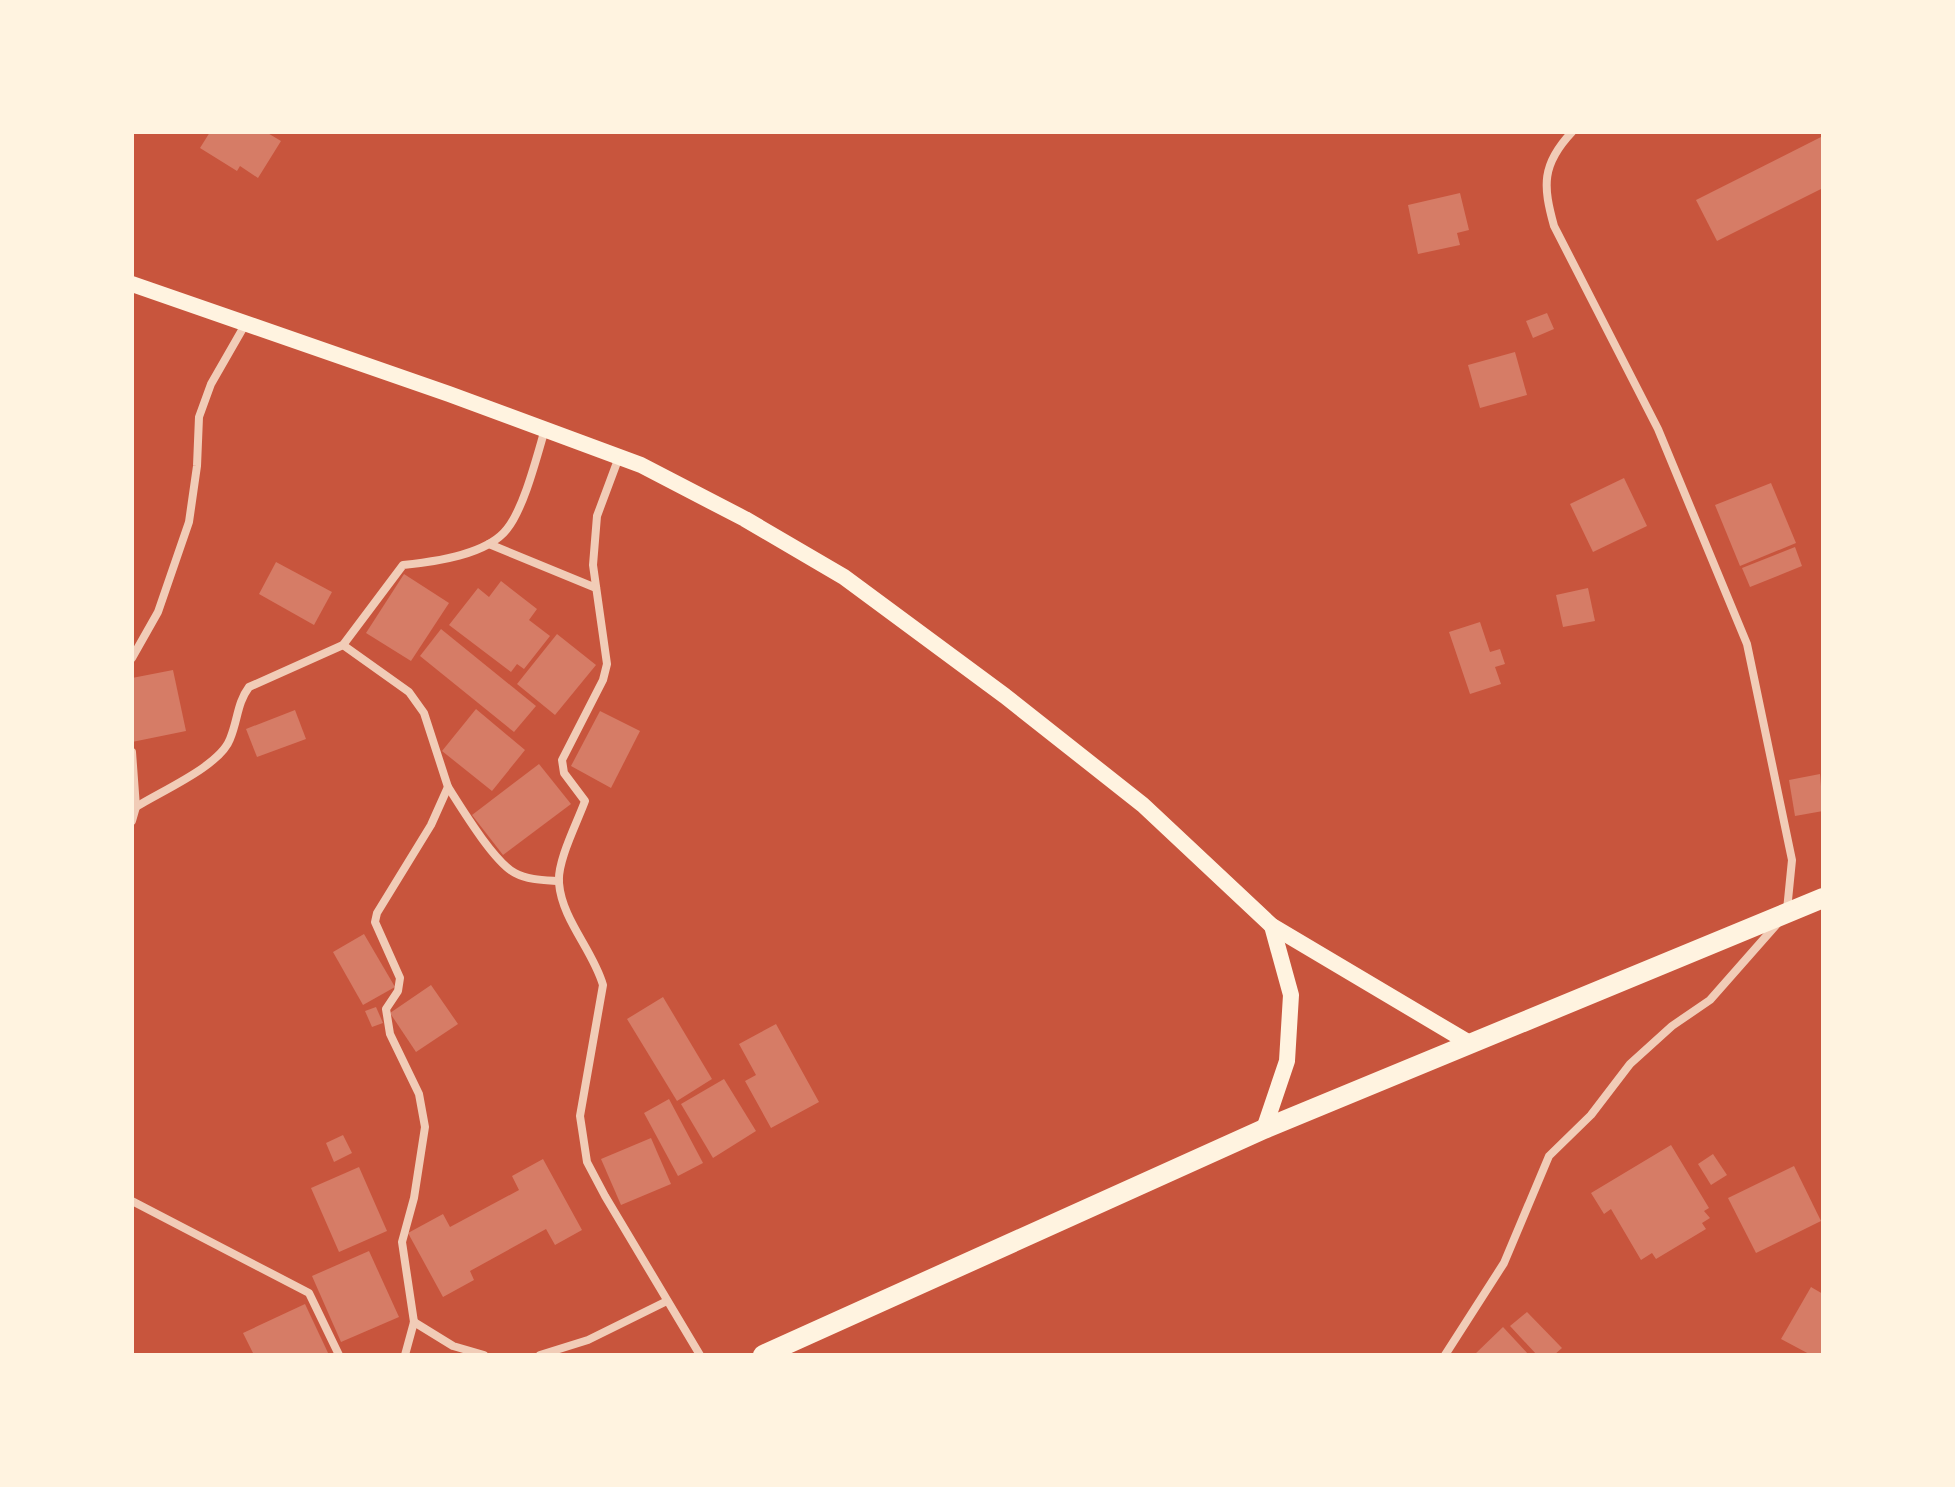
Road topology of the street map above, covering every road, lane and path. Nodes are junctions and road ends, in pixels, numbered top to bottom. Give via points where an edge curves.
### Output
1 (1572, 132) edge
2 (132, 284) edge
3 (246, 323) junction
4 (545, 428) junction
5 (619, 456) junction
6 (489, 544) junction
7 (596, 588) junction
8 (343, 645) junction
9 (132, 658) edge
10 (132, 752) edge
11 (448, 787) junction
12 (136, 807) junction
13 (132, 821) edge
14 (559, 881) junction
15 (1823, 898) edge
16 (1786, 914) junction
17 (1272, 926) junction
18 (1471, 1044) junction
19 (1264, 1129) junction
20 (132, 1201) edge
21 (667, 1301) junction
22 (414, 1322) junction
23 (339, 1355) edge
24 (405, 1355) edge
25 (484, 1355) edge
26 (540, 1355) edge
27 (700, 1355) edge
28 (763, 1355) edge
29 (1445, 1355) edge

1 - 16 street via 1549,163 1545,193 1554,226 1658,429 1747,644 1792,860
2 - 3 main road
3 - 4 main road
3 - 9 street via 211,384 199,417 189,522 158,612
4 - 5 main road
4 - 6 street via 521,500 507,529
5 - 7 street via 597,516
5 - 17 main road via 745,519 844,577 1143,805
6 - 7 street
6 - 8 street via 442,561 403,565
7 - 14 street via 607,664 562,760 564,773 585,801
8 - 11 street via 409,692 430,728
8 - 12 street via 249,687 219,757
10 - 12 street
11 - 14 street via 513,873
11 - 22 street via 375,922 400,978 386,1009 388,1026 419,1094 425,1127 402,1242
12 - 13 street
14 - 21 street via 563,902 603,985 580,1116 587,1162
15 - 16 main road
16 - 18 main road
16 - 29 street via 1710,1000 1630,1064 1591,1115 1549,1156 1504,1263
17 - 18 main road
17 - 19 main road via 1291,995 1287,1061
18 - 19 main road
19 - 28 main road
20 - 23 street via 309,1293
21 - 26 street via 588,1340
21 - 27 street
22 - 24 street
22 - 25 street via 453,1346

